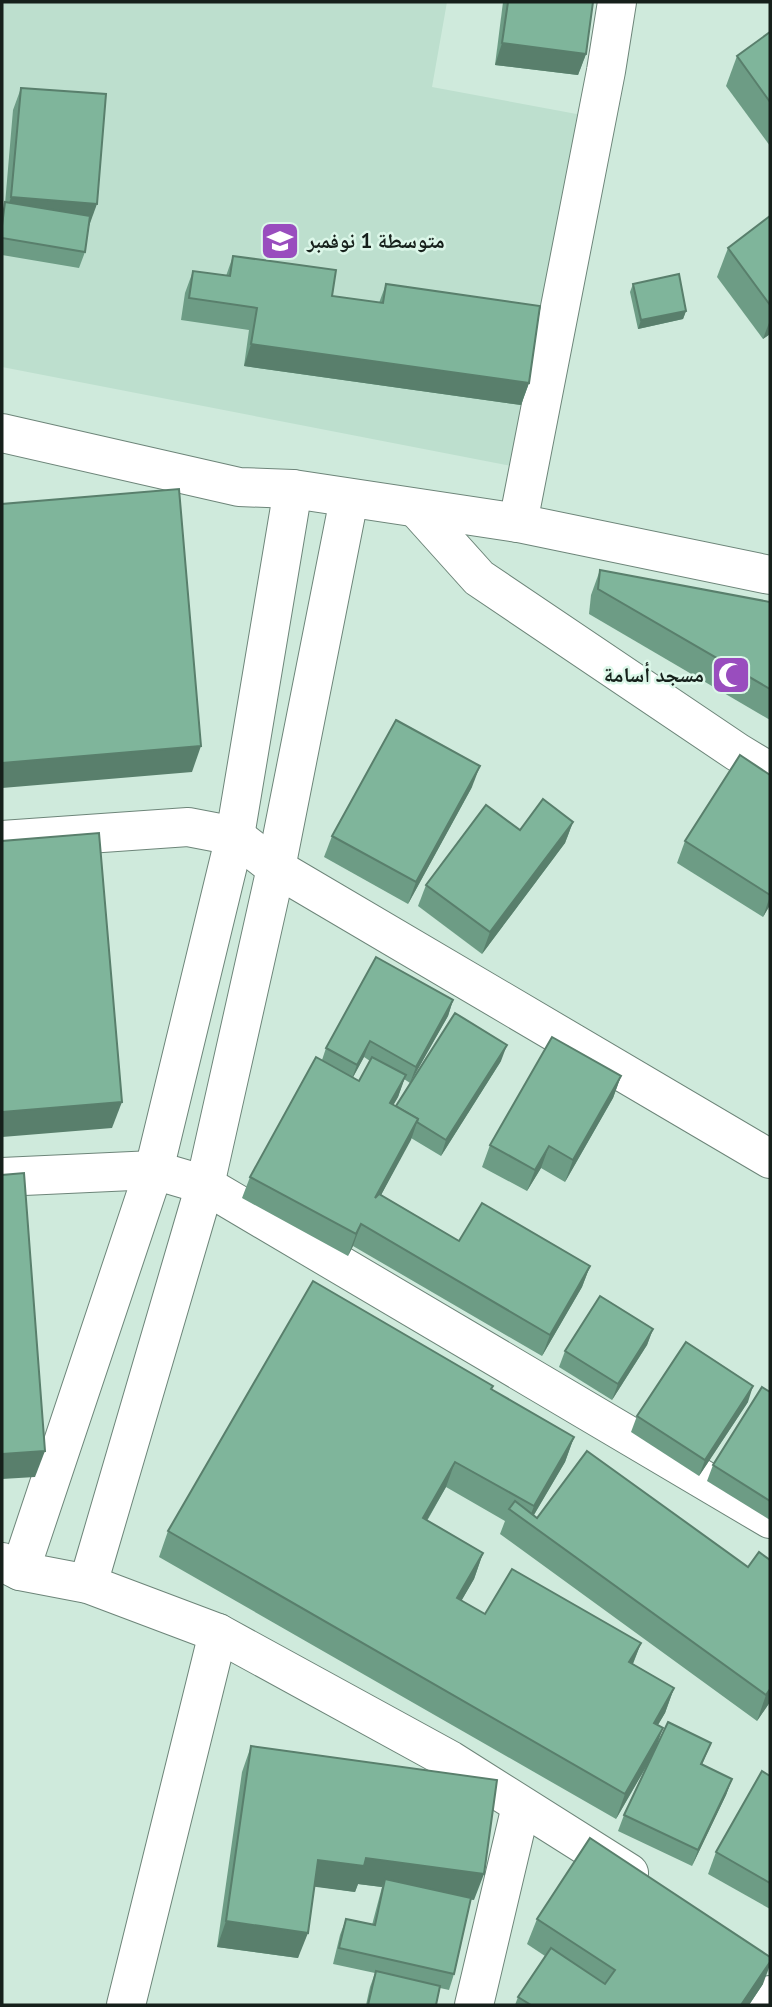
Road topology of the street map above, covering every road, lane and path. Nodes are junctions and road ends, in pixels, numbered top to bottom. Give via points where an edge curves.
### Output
1 (617, 2) edge
2 (2, 433) edge
3 (239, 487) junction
4 (293, 489) junction
5 (127, 496) edge
6 (349, 499) junction
7 (417, 509) junction
8 (518, 523) junction
9 (770, 575) edge
10 (770, 772) edge
11 (235, 836) junction
12 (2, 840) edge
13 (276, 868) junction
14 (770, 1159) edge
15 (154, 1170) junction
16 (2, 1177) edge
17 (205, 1185) junction
18 (770, 1519) edge
19 (11, 1566) edge
20 (88, 1584) junction
21 (218, 1633) junction
22 (521, 1806) junction
23 (663, 1895) edge
24 (770, 1995) edge
25 (126, 2005) edge
26 (474, 2005) edge
27 (765, 2005) edge

1 - 8 street
2 - 3 street
3 - 4 street
3 - 5 street
4 - 6 street
4 - 11 street
6 - 7 street
6 - 13 street
7 - 8 street
7 - 10 street via 479,578
8 - 9 street
11 - 12 street via 188,827
11 - 13 street
11 - 15 street
13 - 14 street
13 - 17 street
15 - 16 street
15 - 17 street
15 - 19 street
17 - 18 street
17 - 20 street
19 - 20 street
20 - 21 street
21 - 22 street via 450,1760
21 - 25 street
22 - 23 street
22 - 26 street
24 - 27 street

